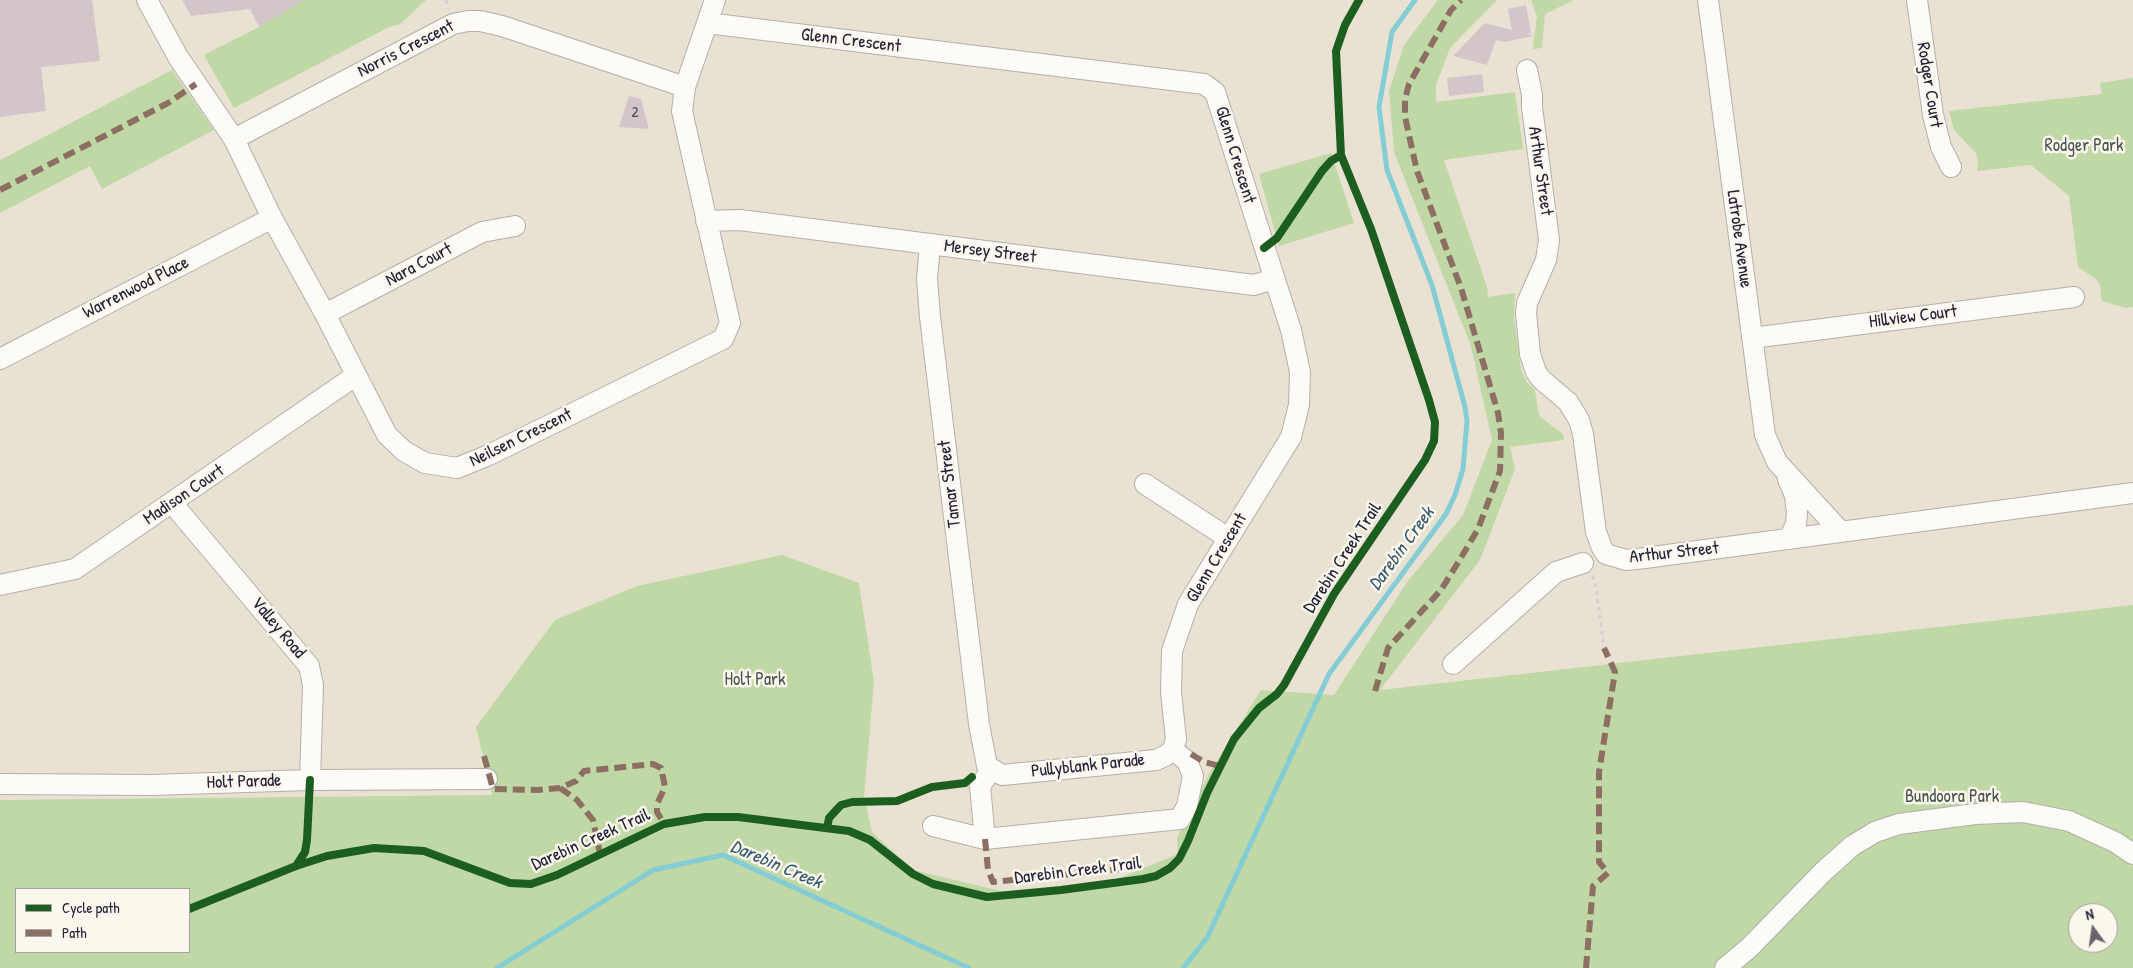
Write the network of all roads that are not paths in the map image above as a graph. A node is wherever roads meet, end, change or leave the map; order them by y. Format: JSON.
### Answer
{"nodes":[{"id":1,"x":147,"y":0,"type":"edge"},
{"id":2,"x":715,"y":0,"type":"edge"},
{"id":3,"x":1708,"y":0,"type":"edge"},
{"id":4,"x":1918,"y":0,"type":"edge"},
{"id":5,"x":707,"y":23,"type":"junction"},
{"id":6,"x":1527,"y":70,"type":"dead end"},
{"id":7,"x":685,"y":87,"type":"junction"},
{"id":8,"x":234,"y":139,"type":"junction"},
{"id":9,"x":1951,"y":167,"type":"dead end"},
{"id":10,"x":272,"y":218,"type":"junction"},
{"id":11,"x":706,"y":221,"type":"junction"},
{"id":12,"x":515,"y":226,"type":"dead end"},
{"id":13,"x":930,"y":245,"type":"junction"},
{"id":14,"x":1273,"y":279,"type":"junction"},
{"id":15,"x":2074,"y":297,"type":"dead end"},
{"id":16,"x":325,"y":314,"type":"junction"},
{"id":17,"x":1752,"y":338,"type":"junction"},
{"id":18,"x":0,"y":359,"type":"edge"},
{"id":19,"x":355,"y":376,"type":"junction"},
{"id":20,"x":1786,"y":472,"type":"junction"},
{"id":21,"x":1145,"y":484,"type":"dead end"},
{"id":22,"x":2133,"y":493,"type":"edge"},
{"id":23,"x":172,"y":503,"type":"junction"},
{"id":24,"x":1841,"y":532,"type":"junction"},
{"id":25,"x":1228,"y":538,"type":"junction"},
{"id":26,"x":1789,"y":539,"type":"junction"},
{"id":27,"x":1583,"y":562,"type":"road end"},
{"id":28,"x":0,"y":584,"type":"edge"},
{"id":29,"x":1453,"y":664,"type":"dead end"},
{"id":30,"x":1173,"y":750,"type":"junction"},
{"id":31,"x":990,"y":770,"type":"junction"},
{"id":32,"x":488,"y":779,"type":"dead end"},
{"id":33,"x":310,"y":780,"type":"junction"},
{"id":34,"x":0,"y":784,"type":"edge"},
{"id":35,"x":933,"y":826,"type":"dead end"},
{"id":36,"x":985,"y":840,"type":"junction"},
{"id":37,"x":2133,"y":854,"type":"edge"},
{"id":38,"x":1725,"y":968,"type":"edge"}],
"edges":[{"from":1,"to":8,"type":"street"},
{"from":2,"to":5,"type":"street"},
{"from":3,"to":17,"type":"street","name":"Latrobe Avenue"},
{"from":4,"to":9,"type":"street","name":"Rodger Court"},
{"from":5,"to":7,"type":"street"},
{"from":5,"to":14,"type":"street","name":"Glenn Crescent"},
{"from":6,"to":26,"type":"street","name":"Arthur Street"},
{"from":7,"to":8,"type":"street","name":"Norris Crescent"},
{"from":7,"to":11,"type":"street","name":"Neilsen Crescent"},
{"from":8,"to":10,"type":"street","name":"Neilsen Crescent"},
{"from":10,"to":16,"type":"street","name":"Neilsen Crescent"},
{"from":10,"to":18,"type":"street","name":"Warrenwood Place"},
{"from":11,"to":13,"type":"street","name":"Mersey Street"},
{"from":11,"to":19,"type":"street","name":"Neilsen Crescent"},
{"from":12,"to":16,"type":"street","name":"Nara Court"},
{"from":13,"to":14,"type":"street","name":"Mersey Street"},
{"from":13,"to":31,"type":"street","name":"Tamar Street"},
{"from":14,"to":25,"type":"street","name":"Glenn Crescent"},
{"from":15,"to":17,"type":"street","name":"Hillview Court"},
{"from":16,"to":19,"type":"street","name":"Neilsen Crescent"},
{"from":17,"to":20,"type":"street","name":"Latrobe Avenue"},
{"from":19,"to":23,"type":"street","name":"Madison Court"},
{"from":20,"to":24,"type":"street","name":"Latrobe Avenue"},
{"from":20,"to":26,"type":"street","name":"Latrobe Avenue"},
{"from":21,"to":25,"type":"street"},
{"from":22,"to":24,"type":"street","name":"Arthur Street"},
{"from":23,"to":28,"type":"street","name":"Madison Court"},
{"from":23,"to":33,"type":"street","name":"Valley Road"},
{"from":24,"to":26,"type":"street","name":"Arthur Street"},
{"from":25,"to":30,"type":"street","name":"Glenn Crescent"},
{"from":27,"to":29,"type":"street"},
{"from":30,"to":31,"type":"street","name":"Pullyblank Parade"},
{"from":30,"to":36,"type":"street"},
{"from":31,"to":36,"type":"street"},
{"from":32,"to":33,"type":"street","name":"Holt Parade"},
{"from":33,"to":34,"type":"street","name":"Holt Parade"},
{"from":35,"to":36,"type":"street"},
{"from":37,"to":38,"type":"street"}]}
